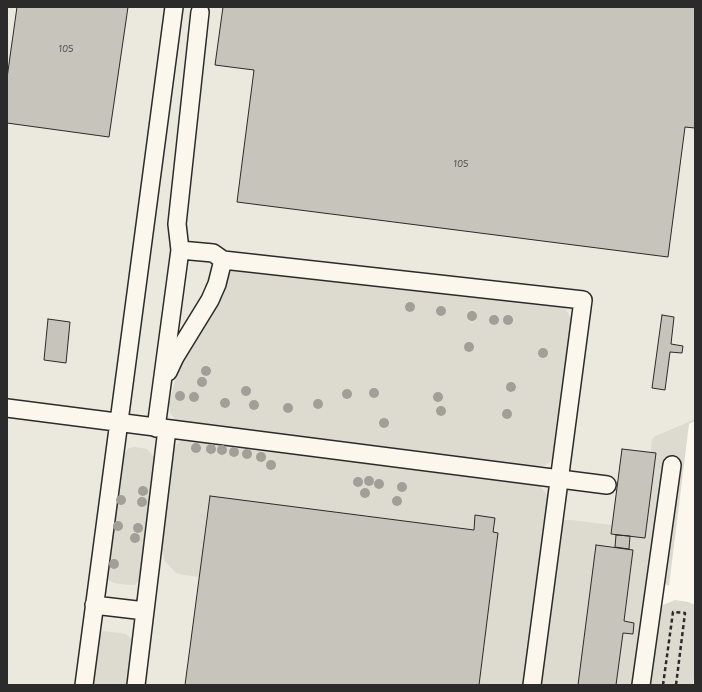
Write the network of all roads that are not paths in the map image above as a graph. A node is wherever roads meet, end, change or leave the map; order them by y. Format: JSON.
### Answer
{"nodes":[{"id":1,"x":174,"y":7,"type":"edge"},
{"id":2,"x":200,"y":12,"type":"dead end"},
{"id":3,"x":180,"y":250,"type":"junction"},
{"id":4,"x":223,"y":260,"type":"junction"},
{"id":5,"x":162,"y":385,"type":"junction"},
{"id":6,"x":7,"y":408,"type":"edge"},
{"id":7,"x":118,"y":423,"type":"junction"},
{"id":8,"x":162,"y":429,"type":"junction"},
{"id":9,"x":672,"y":465,"type":"dead end"},
{"id":10,"x":559,"y":479,"type":"junction"},
{"id":11,"x":607,"y":485,"type":"dead end"},
{"id":12,"x":94,"y":605,"type":"junction"},
{"id":13,"x":145,"y":611,"type":"junction"},
{"id":14,"x":84,"y":685,"type":"edge"},
{"id":15,"x":136,"y":685,"type":"edge"},
{"id":16,"x":532,"y":685,"type":"edge"},
{"id":17,"x":641,"y":685,"type":"edge"}],
"edges":[{"from":1,"to":7,"type":"lane"},
{"from":2,"to":3,"type":"lane"},
{"from":3,"to":4,"type":"lane"},
{"from":3,"to":5,"type":"lane"},
{"from":4,"to":5,"type":"lane"},
{"from":4,"to":10,"type":"lane"},
{"from":5,"to":8,"type":"lane"},
{"from":6,"to":7,"type":"lane"},
{"from":7,"to":8,"type":"lane"},
{"from":7,"to":12,"type":"lane"},
{"from":8,"to":10,"type":"lane"},
{"from":8,"to":13,"type":"lane"},
{"from":9,"to":17,"type":"lane"},
{"from":10,"to":11,"type":"lane"},
{"from":10,"to":16,"type":"lane"},
{"from":12,"to":13,"type":"lane"},
{"from":12,"to":14,"type":"lane"},
{"from":13,"to":15,"type":"lane"}]}
